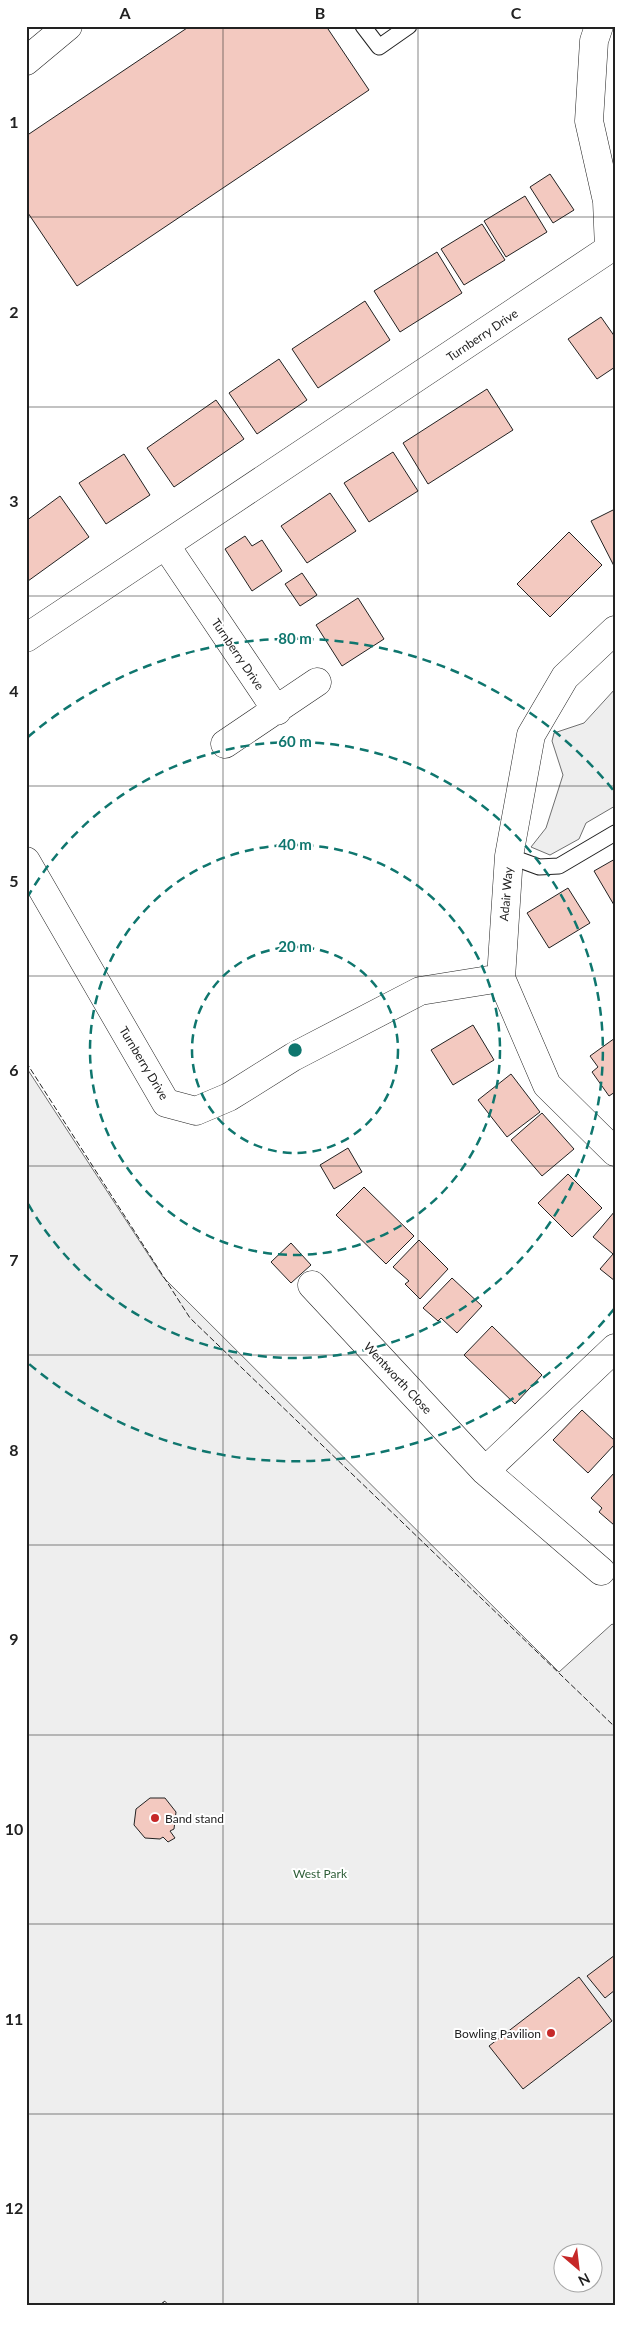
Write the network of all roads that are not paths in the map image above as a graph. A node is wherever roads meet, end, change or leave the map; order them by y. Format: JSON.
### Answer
{"nodes":[{"id":1,"x":68,"y":26,"type":"edge"},
{"id":2,"x":363,"y":26,"type":"edge"},
{"id":3,"x":409,"y":26,"type":"edge"},
{"id":4,"x":599,"y":26,"type":"edge"},
{"id":5,"x":26,"y":61,"type":"edge"},
{"id":6,"x":607,"y":164,"type":"edge"},
{"id":7,"x":612,"y":250,"type":"edge"},
{"id":8,"x":166,"y":546,"type":"junction"},
{"id":9,"x":615,"y":630,"type":"edge"},
{"id":10,"x":26,"y":638,"type":"edge"},
{"id":11,"x":317,"y":682,"type":"dead end"},
{"id":12,"x":277,"y":711,"type":"junction"},
{"id":13,"x":225,"y":744,"type":"dead end"},
{"id":14,"x":615,"y":833,"type":"edge"},
{"id":15,"x":509,"y":856,"type":"junction"},
{"id":16,"x":26,"y":861,"type":"edge"},
{"id":17,"x":501,"y":978,"type":"junction"},
{"id":18,"x":615,"y":1152,"type":"edge"},
{"id":19,"x":312,"y":1285,"type":"dead end"},
{"id":20,"x":615,"y":1348,"type":"edge"},
{"id":21,"x":485,"y":1471,"type":"junction"},
{"id":22,"x":601,"y":1571,"type":"dead end"}],
"edges":[{"from":1,"to":5,"type":"street"},
{"from":2,"to":3,"type":"lane"},
{"from":4,"to":6,"type":"street","name":"Turnberry Drive"},
{"from":6,"to":7,"type":"street","name":"Turnberry Drive"},
{"from":7,"to":8,"type":"street","name":"Turnberry Drive"},
{"from":8,"to":10,"type":"street","name":"Turnberry Drive"},
{"from":8,"to":12,"type":"street","name":"Turnberry Drive"},
{"from":9,"to":15,"type":"street","name":"Adair Way"},
{"from":11,"to":12,"type":"street"},
{"from":12,"to":13,"type":"street"},
{"from":14,"to":15,"type":"lane"},
{"from":15,"to":17,"type":"street","name":"Adair Way"},
{"from":16,"to":17,"type":"street","name":"Turnberry Drive"},
{"from":17,"to":18,"type":"street","name":"Adair Way"},
{"from":19,"to":21,"type":"street","name":"Wentworth Close"},
{"from":20,"to":21,"type":"street"},
{"from":21,"to":22,"type":"street","name":"Wentworth Close"}]}
